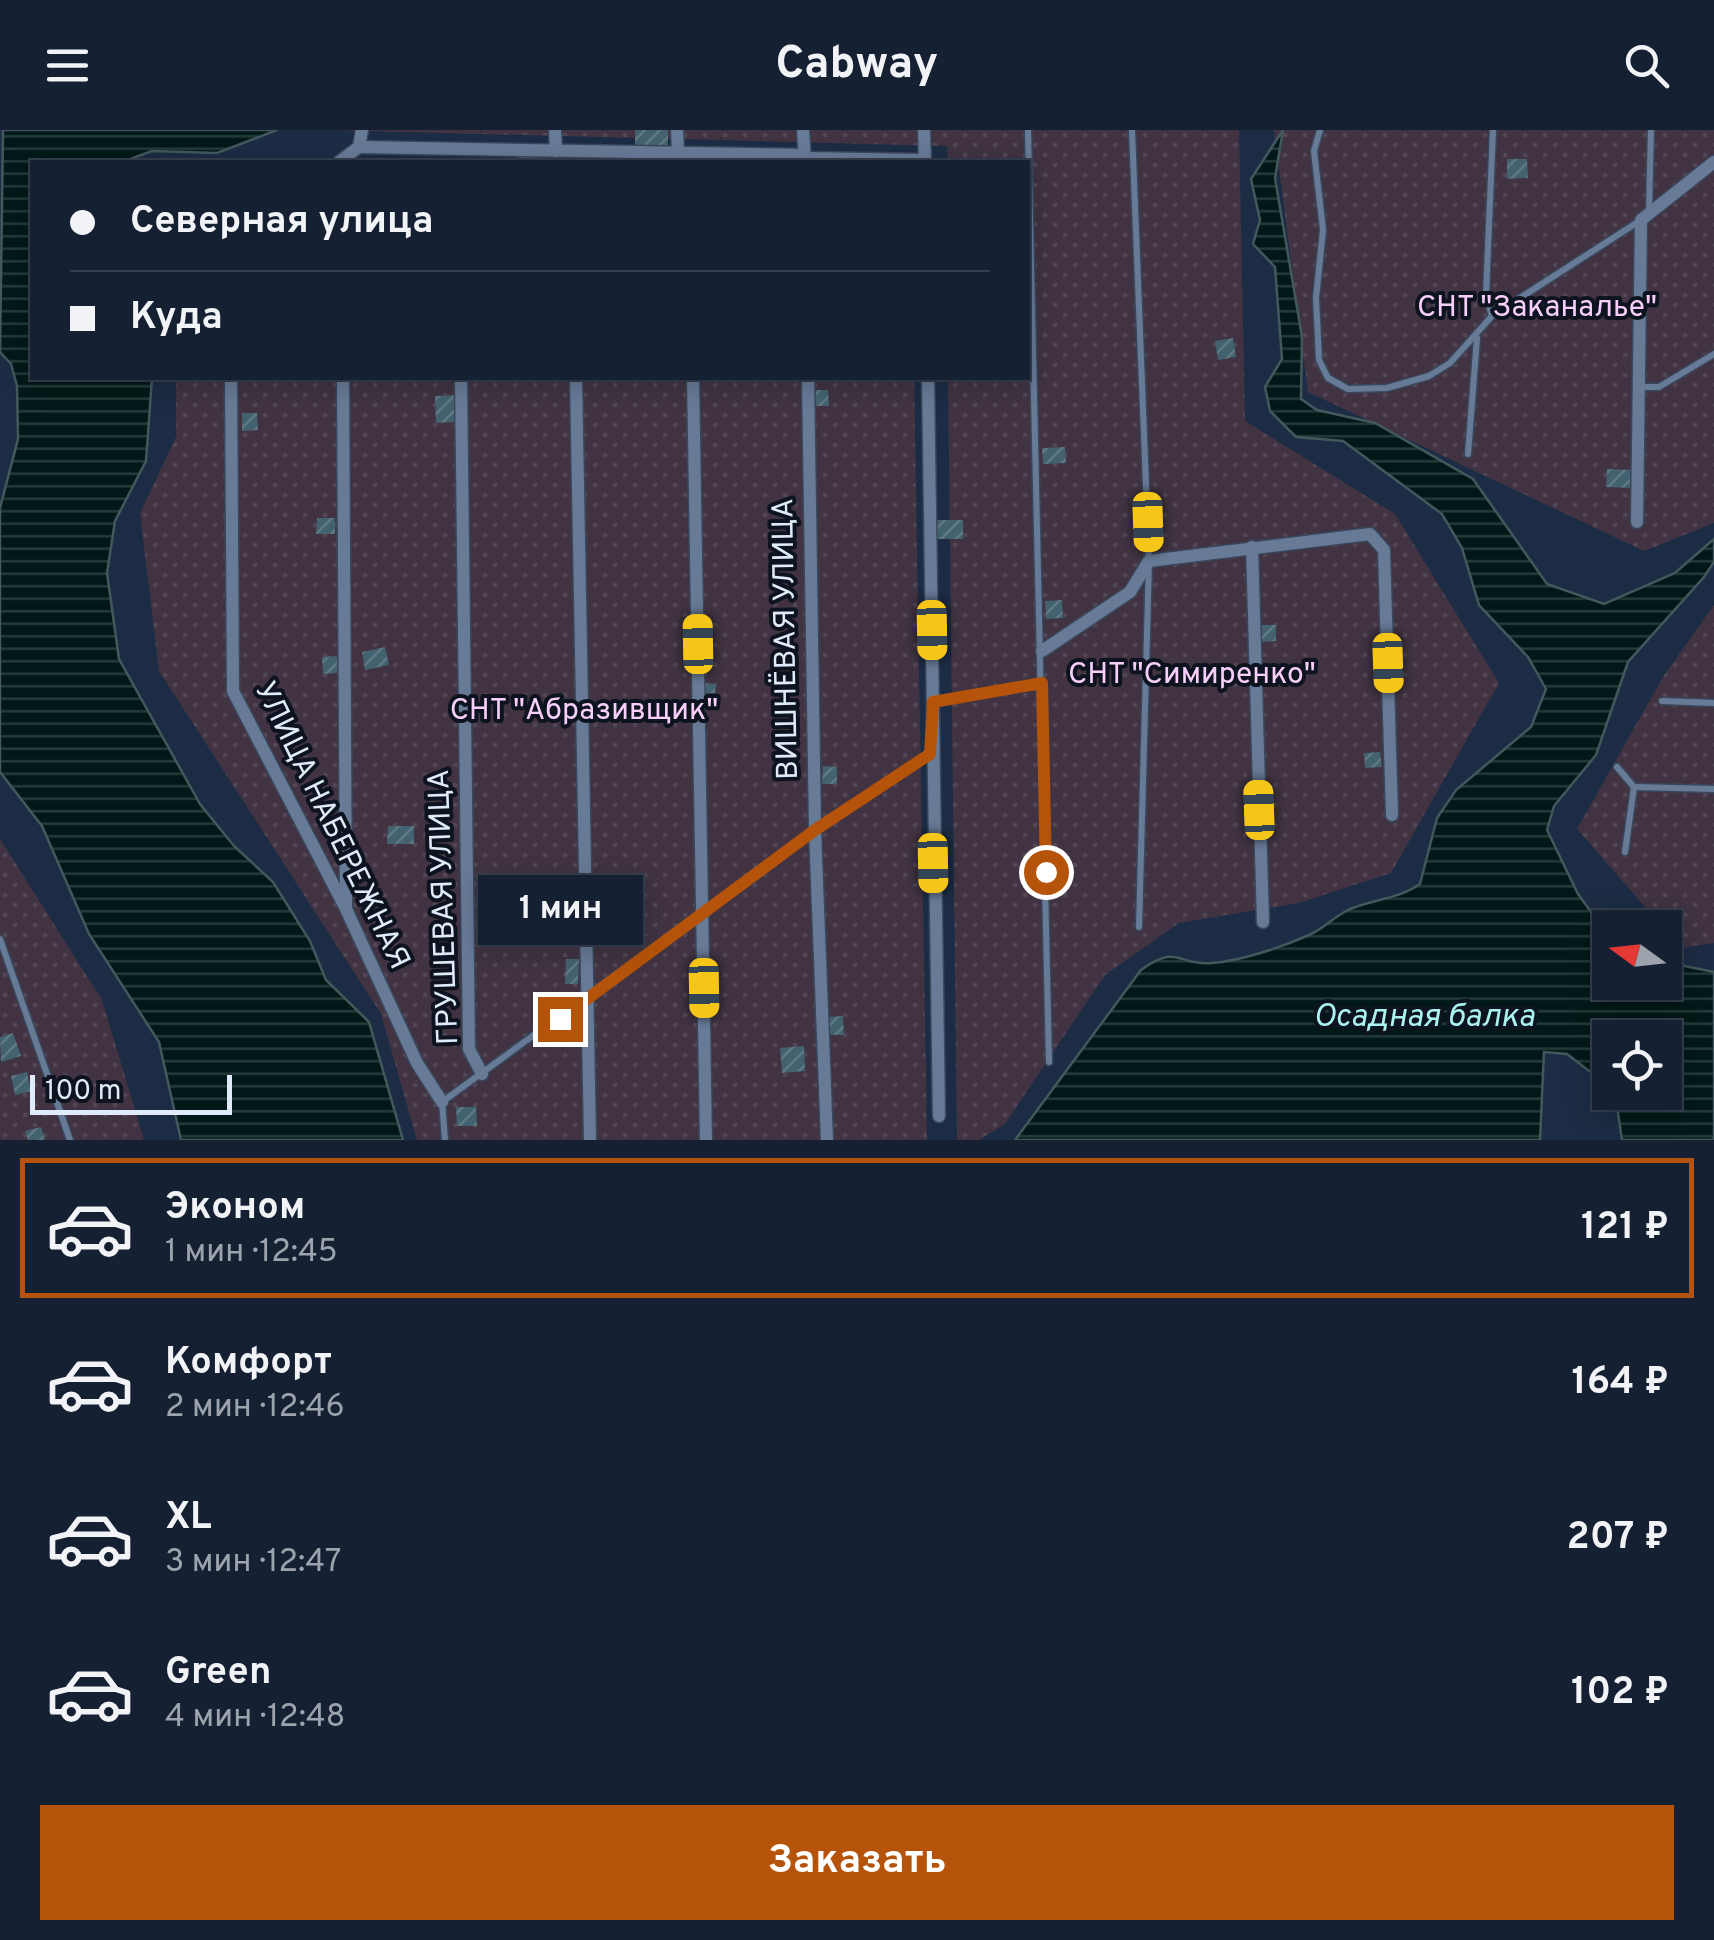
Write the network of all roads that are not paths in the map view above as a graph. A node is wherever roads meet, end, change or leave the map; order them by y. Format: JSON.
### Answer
{"nodes":[{"id":1,"x":362,"y":130,"type":"edge"},
{"id":2,"x":554,"y":130,"type":"edge"},
{"id":3,"x":677,"y":130,"type":"edge"},
{"id":4,"x":803,"y":130,"type":"edge"},
{"id":5,"x":924,"y":130,"type":"edge"},
{"id":6,"x":1028,"y":130,"type":"edge"},
{"id":7,"x":1132,"y":130,"type":"edge"},
{"id":8,"x":1320,"y":130,"type":"edge"},
{"id":9,"x":1493,"y":130,"type":"edge"},
{"id":10,"x":1651,"y":130,"type":"edge"},
{"id":11,"x":358,"y":147,"type":"junction"},
{"id":12,"x":556,"y":151,"type":"junction"},
{"id":13,"x":458,"y":156,"type":"edge"},
{"id":14,"x":686,"y":156,"type":"edge"},
{"id":15,"x":573,"y":157,"type":"edge"},
{"id":16,"x":805,"y":159,"type":"edge"},
{"id":17,"x":344,"y":160,"type":"edge"},
{"id":18,"x":925,"y":160,"type":"edge"},
{"id":19,"x":1029,"y":160,"type":"edge"},
{"id":20,"x":1714,"y":162,"type":"edge"},
{"id":21,"x":1030,"y":204,"type":"edge"},
{"id":22,"x":1645,"y":215,"type":"junction"},
{"id":23,"x":1492,"y":316,"type":"junction"},
{"id":24,"x":1477,"y":338,"type":"junction"},
{"id":25,"x":1714,"y":354,"type":"edge"},
{"id":26,"x":231,"y":380,"type":"edge"},
{"id":27,"x":344,"y":380,"type":"edge"},
{"id":28,"x":461,"y":380,"type":"edge"},
{"id":29,"x":576,"y":380,"type":"edge"},
{"id":30,"x":694,"y":380,"type":"edge"},
{"id":31,"x":808,"y":380,"type":"edge"},
{"id":32,"x":928,"y":380,"type":"edge"},
{"id":33,"x":1638,"y":387,"type":"junction"},
{"id":34,"x":1468,"y":454,"type":"dead end"},
{"id":35,"x":1637,"y":522,"type":"dead end"},
{"id":36,"x":1252,"y":547,"type":"junction"},
{"id":37,"x":1149,"y":561,"type":"junction"},
{"id":38,"x":1042,"y":651,"type":"junction"},
{"id":39,"x":1042,"y":683,"type":"junction"},
{"id":40,"x":1662,"y":701,"type":"dead end"},
{"id":41,"x":933,"y":702,"type":"junction"},
{"id":42,"x":1714,"y":702,"type":"edge"},
{"id":43,"x":930,"y":754,"type":"junction"},
{"id":44,"x":1618,"y":767,"type":"dead end"},
{"id":45,"x":1634,"y":787,"type":"junction"},
{"id":46,"x":1714,"y":789,"type":"edge"},
{"id":47,"x":1392,"y":814,"type":"dead end"},
{"id":48,"x":815,"y":830,"type":"junction"},
{"id":49,"x":1625,"y":852,"type":"dead end"},
{"id":50,"x":346,"y":909,"type":"junction"},
{"id":51,"x":703,"y":911,"type":"junction"},
{"id":52,"x":1262,"y":922,"type":"dead end"},
{"id":53,"x":1139,"y":927,"type":"dead end"},
{"id":54,"x":0,"y":938,"type":"edge"},
{"id":55,"x":586,"y":1001,"type":"junction"},
{"id":56,"x":1049,"y":1062,"type":"dead end"},
{"id":57,"x":482,"y":1074,"type":"junction"},
{"id":58,"x":442,"y":1102,"type":"junction"},
{"id":59,"x":938,"y":1116,"type":"dead end"},
{"id":60,"x":70,"y":1140,"type":"edge"},
{"id":61,"x":445,"y":1140,"type":"edge"},
{"id":62,"x":590,"y":1140,"type":"edge"},
{"id":63,"x":706,"y":1140,"type":"edge"},
{"id":64,"x":827,"y":1140,"type":"edge"}],
"edges":[{"from":1,"to":11,"type":"street"},
{"from":2,"to":12,"type":"street"},
{"from":3,"to":14,"type":"street"},
{"from":4,"to":16,"type":"street"},
{"from":5,"to":18,"type":"street"},
{"from":6,"to":19,"type":"lane"},
{"from":7,"to":37,"type":"lane"},
{"from":8,"to":24,"type":"lane"},
{"from":9,"to":23,"type":"lane"},
{"from":10,"to":22,"type":"lane"},
{"from":11,"to":13,"type":"street"},
{"from":11,"to":17,"type":"street"},
{"from":12,"to":13,"type":"street"},
{"from":12,"to":15,"type":"street"},
{"from":14,"to":15,"type":"street"},
{"from":14,"to":16,"type":"street"},
{"from":16,"to":18,"type":"lane"},
{"from":20,"to":22,"type":"street"},
{"from":21,"to":38,"type":"lane"},
{"from":22,"to":23,"type":"lane"},
{"from":22,"to":33,"type":"street"},
{"from":23,"to":24,"type":"lane"},
{"from":24,"to":34,"type":"lane"},
{"from":25,"to":33,"type":"lane"},
{"from":26,"to":50,"type":"street","name":"УЛИЦА НАБЕРЕЖНАЯ"},
{"from":27,"to":50,"type":"street"},
{"from":28,"to":57,"type":"street","name":"ГРУШЕВАЯ УЛИЦА"},
{"from":29,"to":55,"type":"street"},
{"from":30,"to":51,"type":"street"},
{"from":31,"to":48,"type":"street","name":"ВИШНЁВАЯ УЛИЦА"},
{"from":32,"to":41,"type":"street"},
{"from":33,"to":35,"type":"street"},
{"from":36,"to":37,"type":"street"},
{"from":36,"to":47,"type":"street"},
{"from":36,"to":52,"type":"street"},
{"from":37,"to":38,"type":"street"},
{"from":37,"to":53,"type":"lane"},
{"from":38,"to":39,"type":"lane"},
{"from":39,"to":41,"type":"lane"},
{"from":39,"to":56,"type":"lane"},
{"from":40,"to":42,"type":"lane"},
{"from":41,"to":43,"type":"street"},
{"from":43,"to":48,"type":"lane"},
{"from":43,"to":59,"type":"street"},
{"from":44,"to":45,"type":"lane"},
{"from":45,"to":46,"type":"lane"},
{"from":45,"to":49,"type":"lane"},
{"from":48,"to":51,"type":"lane"},
{"from":48,"to":64,"type":"street","name":"ВИШНЁВАЯ УЛИЦА"},
{"from":50,"to":58,"type":"street","name":"УЛИЦА НАБЕРЕЖНАЯ"},
{"from":51,"to":55,"type":"lane"},
{"from":51,"to":63,"type":"street"},
{"from":54,"to":60,"type":"lane"},
{"from":55,"to":57,"type":"lane"},
{"from":55,"to":62,"type":"street"},
{"from":57,"to":58,"type":"lane"},
{"from":58,"to":61,"type":"lane"}]}
